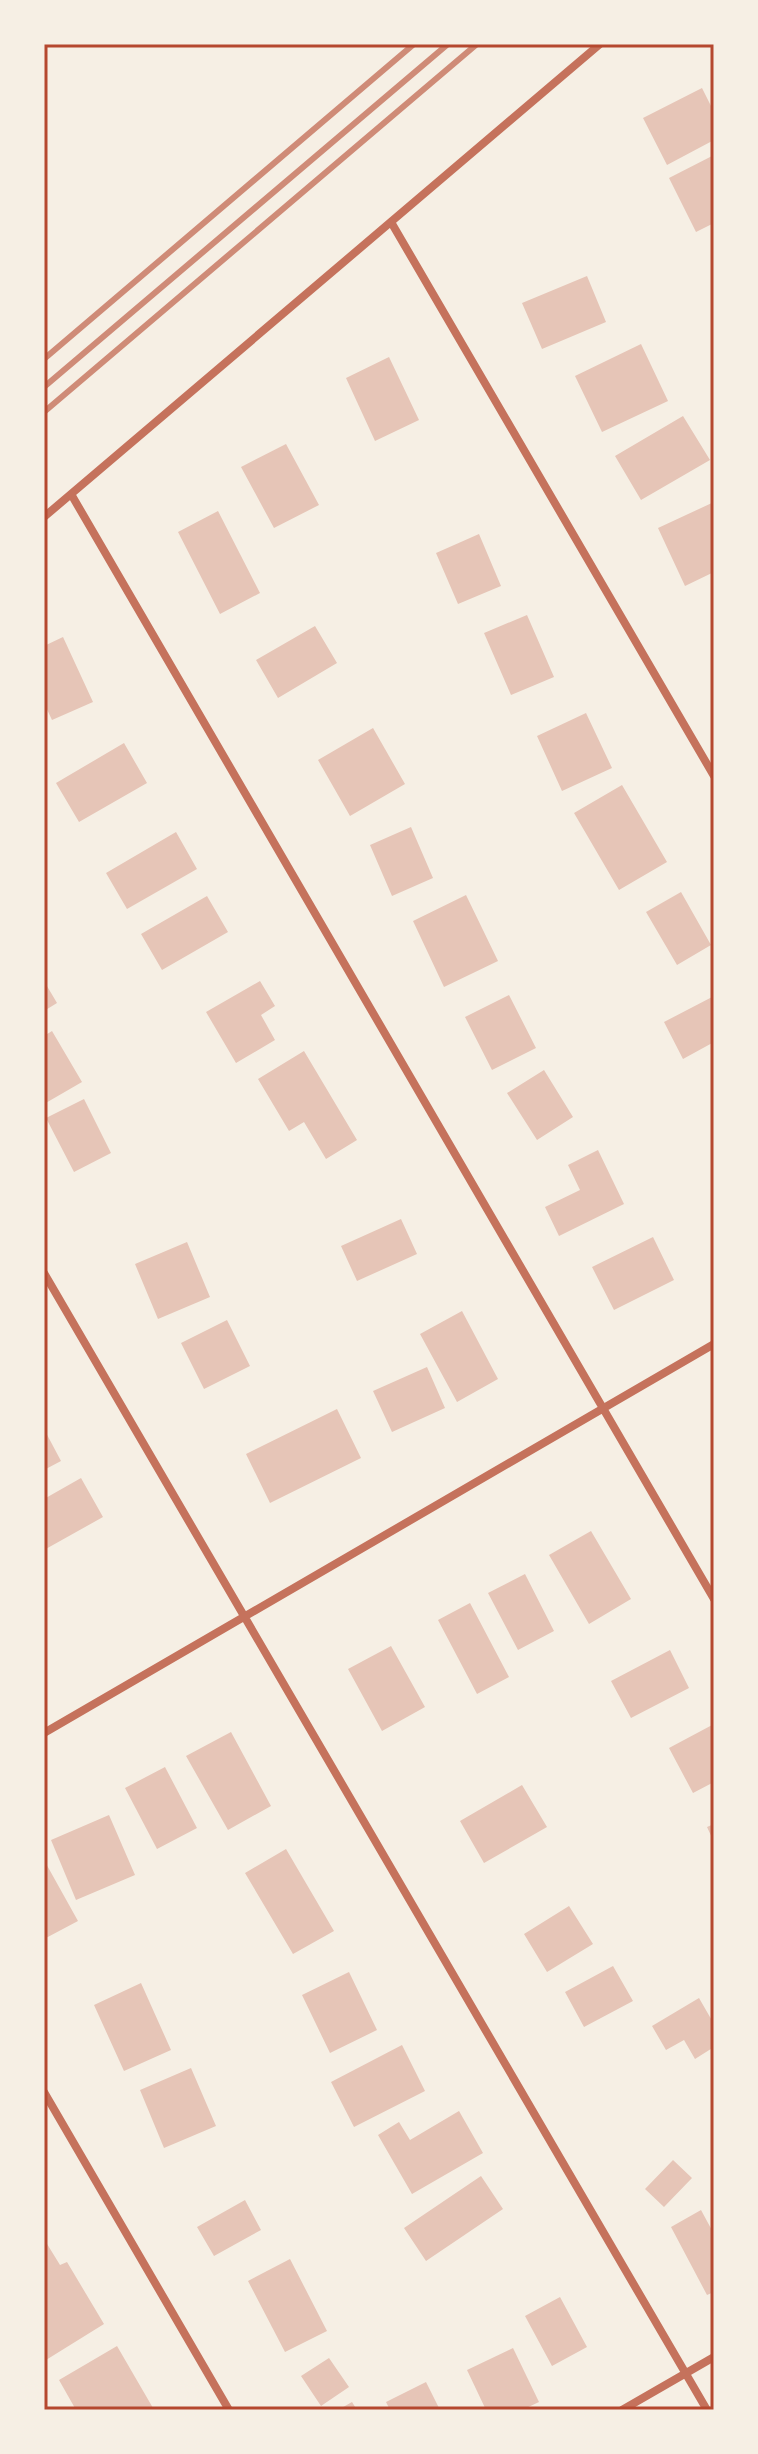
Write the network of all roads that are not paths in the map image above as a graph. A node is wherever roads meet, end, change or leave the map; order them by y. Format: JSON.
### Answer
{"nodes":[{"id":1,"x":600,"y":44,"type":"edge"},
{"id":2,"x":391,"y":222,"type":"junction"},
{"id":3,"x":71,"y":494,"type":"junction"},
{"id":4,"x":44,"y":517,"type":"edge"},
{"id":5,"x":714,"y":776,"type":"edge"},
{"id":6,"x":44,"y":1273,"type":"edge"},
{"id":7,"x":714,"y":1344,"type":"edge"},
{"id":8,"x":603,"y":1408,"type":"junction"},
{"id":9,"x":714,"y":1599,"type":"edge"},
{"id":10,"x":246,"y":1616,"type":"junction"},
{"id":11,"x":44,"y":1733,"type":"edge"},
{"id":12,"x":44,"y":2092,"type":"edge"},
{"id":13,"x":714,"y":2357,"type":"edge"},
{"id":14,"x":686,"y":2373,"type":"junction"},
{"id":15,"x":229,"y":2410,"type":"edge"},
{"id":16,"x":622,"y":2410,"type":"edge"},
{"id":17,"x":707,"y":2410,"type":"edge"}],
"edges":[{"from":1,"to":2,"type":"street"},
{"from":2,"to":3,"type":"street"},
{"from":2,"to":5,"type":"street"},
{"from":3,"to":4,"type":"street"},
{"from":3,"to":8,"type":"street"},
{"from":6,"to":10,"type":"street"},
{"from":7,"to":8,"type":"street"},
{"from":8,"to":9,"type":"street"},
{"from":8,"to":10,"type":"street"},
{"from":10,"to":11,"type":"street"},
{"from":10,"to":14,"type":"street"},
{"from":12,"to":15,"type":"street"},
{"from":13,"to":14,"type":"street"},
{"from":14,"to":16,"type":"street"},
{"from":14,"to":17,"type":"street"}]}
